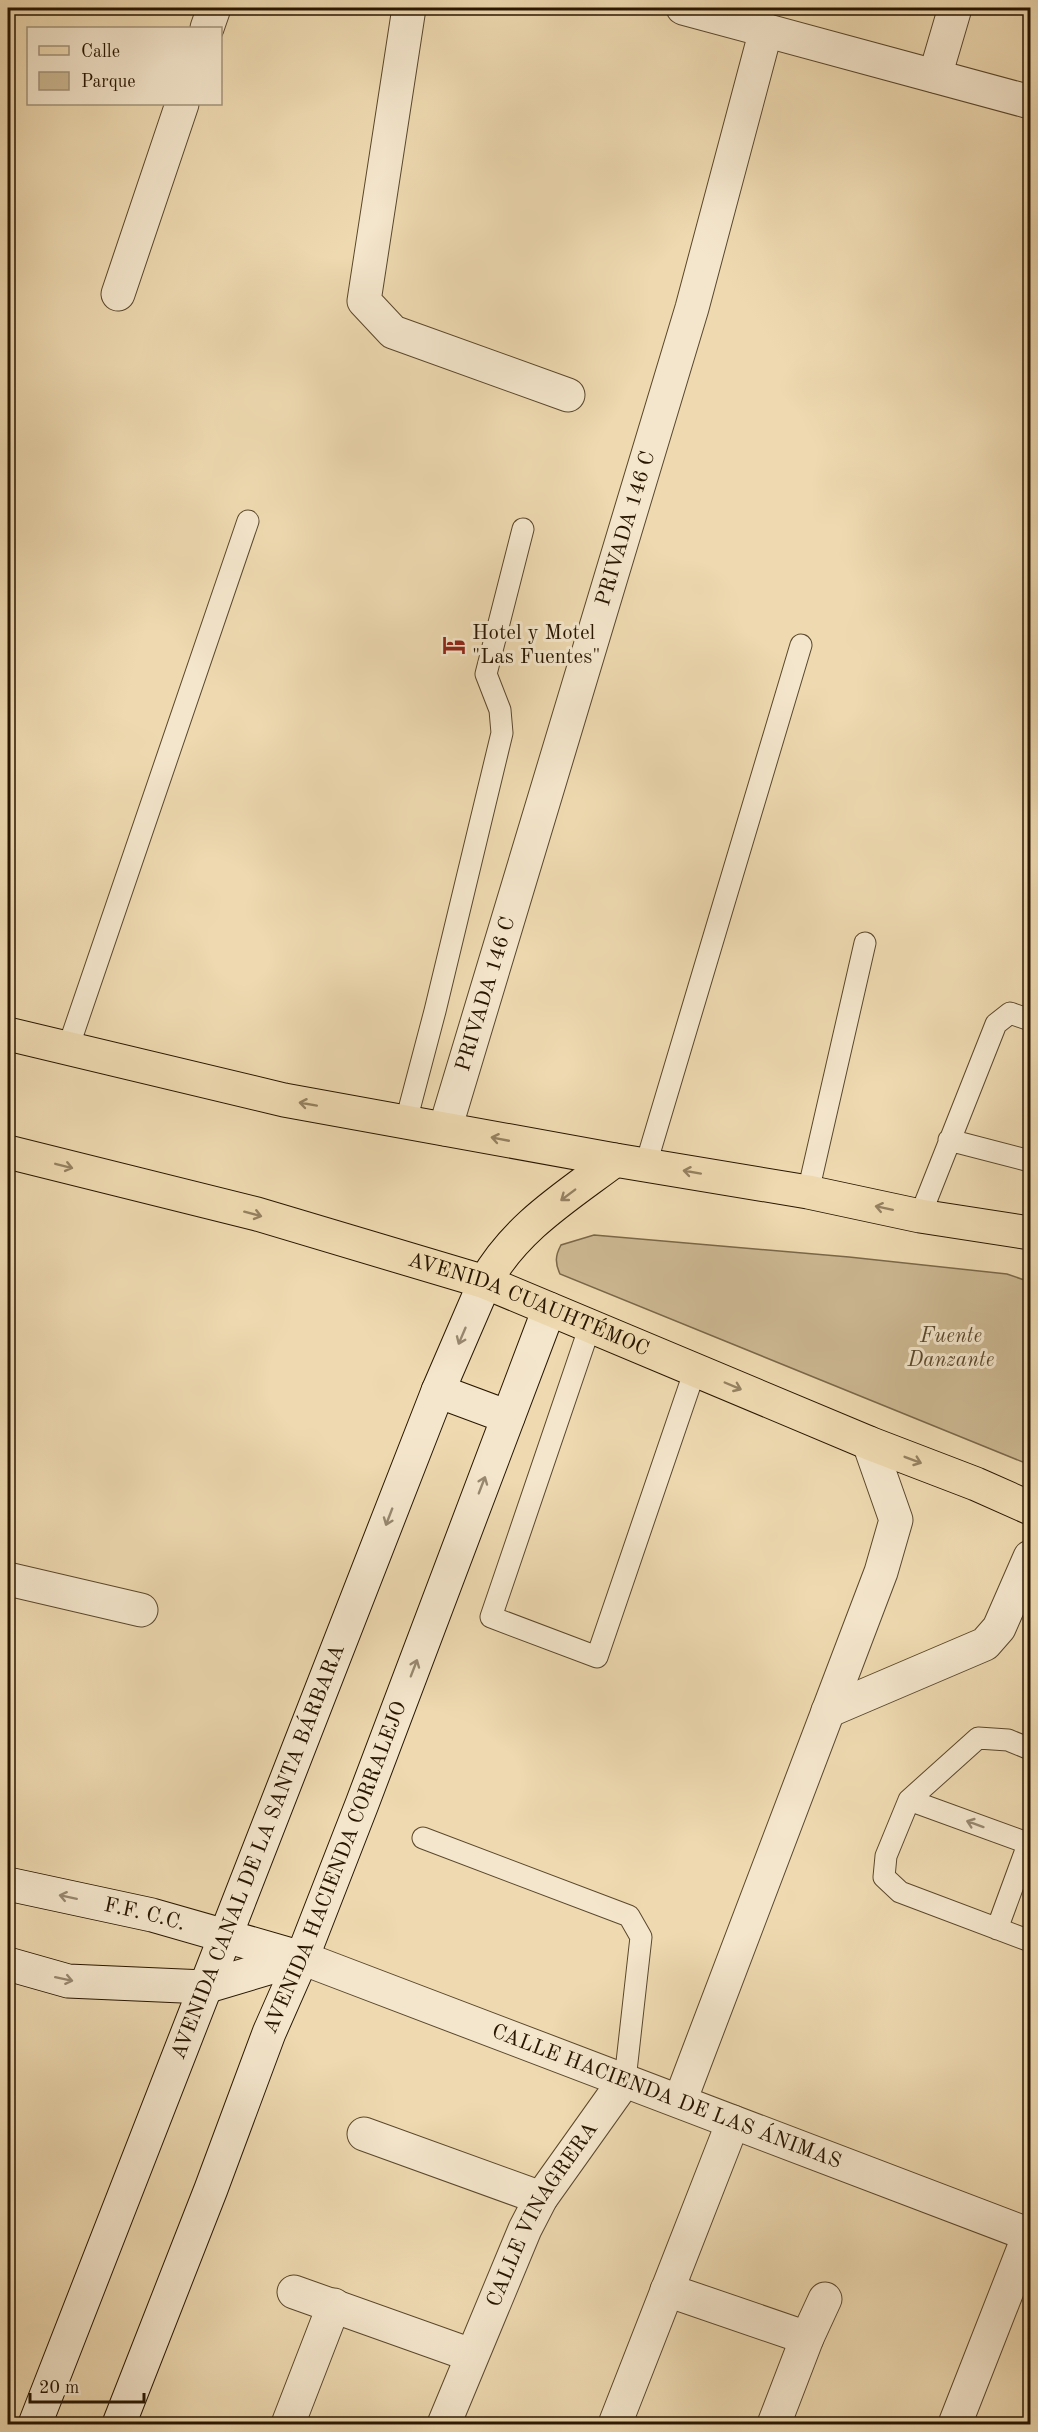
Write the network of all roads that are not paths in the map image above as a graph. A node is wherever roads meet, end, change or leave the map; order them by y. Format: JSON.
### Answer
{"nodes":[{"id":1,"x":214,"y":8,"type":"edge"},
{"id":2,"x":409,"y":8,"type":"edge"},
{"id":3,"x":683,"y":8,"type":"edge"},
{"id":4,"x":956,"y":8,"type":"edge"},
{"id":5,"x":207,"y":27,"type":"edge"},
{"id":6,"x":766,"y":30,"type":"junction"},
{"id":7,"x":934,"y":76,"type":"junction"},
{"id":8,"x":1030,"y":102,"type":"edge"},
{"id":9,"x":182,"y":105,"type":"edge"},
{"id":10,"x":118,"y":294,"type":"dead end"},
{"id":11,"x":568,"y":395,"type":"dead end"},
{"id":12,"x":248,"y":521,"type":"dead end"},
{"id":13,"x":523,"y":529,"type":"dead end"},
{"id":14,"x":801,"y":645,"type":"dead end"},
{"id":15,"x":866,"y":943,"type":"dead end"},
{"id":16,"x":1030,"y":1020,"type":"edge"},
{"id":17,"x":8,"y":1034,"type":"edge"},
{"id":18,"x":68,"y":1048,"type":"junction"},
{"id":19,"x":406,"y":1121,"type":"junction"},
{"id":20,"x":445,"y":1129,"type":"junction"},
{"id":21,"x":950,"y":1140,"type":"junction"},
{"id":22,"x":8,"y":1152,"type":"edge"},
{"id":23,"x":1030,"y":1161,"type":"edge"},
{"id":24,"x":630,"y":1162,"type":"junction"},
{"id":25,"x":808,"y":1192,"type":"junction"},
{"id":26,"x":920,"y":1216,"type":"junction"},
{"id":27,"x":962,"y":1223,"type":"junction"},
{"id":28,"x":1030,"y":1233,"type":"edge"},
{"id":29,"x":1030,"y":1254,"type":"edge"},
{"id":30,"x":485,"y":1282,"type":"junction"},
{"id":31,"x":549,"y":1309,"type":"junction"},
{"id":32,"x":590,"y":1326,"type":"junction"},
{"id":33,"x":695,"y":1370,"type":"junction"},
{"id":34,"x":438,"y":1391,"type":"junction"},
{"id":35,"x":508,"y":1417,"type":"junction"},
{"id":36,"x":869,"y":1443,"type":"junction"},
{"id":37,"x":1030,"y":1508,"type":"edge"},
{"id":38,"x":1030,"y":1557,"type":"edge"},
{"id":39,"x":8,"y":1579,"type":"edge"},
{"id":40,"x":141,"y":1610,"type":"dead end"},
{"id":41,"x":828,"y":1711,"type":"junction"},
{"id":42,"x":1030,"y":1749,"type":"edge"},
{"id":43,"x":909,"y":1800,"type":"junction"},
{"id":44,"x":423,"y":1838,"type":"dead end"},
{"id":45,"x":1030,"y":1842,"type":"edge"},
{"id":46,"x":8,"y":1884,"type":"edge"},
{"id":47,"x":997,"y":1929,"type":"junction"},
{"id":48,"x":227,"y":1935,"type":"junction"},
{"id":49,"x":1030,"y":1941,"type":"edge"},
{"id":50,"x":302,"y":1958,"type":"junction"},
{"id":51,"x":8,"y":1964,"type":"edge"},
{"id":52,"x":205,"y":1987,"type":"junction"},
{"id":53,"x":625,"y":2080,"type":"junction"},
{"id":54,"x":680,"y":2101,"type":"junction"},
{"id":55,"x":733,"y":2122,"type":"junction"},
{"id":56,"x":364,"y":2134,"type":"dead end"},
{"id":57,"x":541,"y":2198,"type":"junction"},
{"id":58,"x":1030,"y":2235,"type":"edge"},
{"id":59,"x":667,"y":2290,"type":"junction"},
{"id":60,"x":294,"y":2292,"type":"dead end"},
{"id":61,"x":825,"y":2300,"type":"dead end"},
{"id":62,"x":334,"y":2305,"type":"junction"},
{"id":63,"x":807,"y":2338,"type":"junction"},
{"id":64,"x":471,"y":2355,"type":"junction"},
{"id":65,"x":35,"y":2424,"type":"edge"},
{"id":66,"x":119,"y":2424,"type":"edge"},
{"id":67,"x":288,"y":2424,"type":"edge"},
{"id":68,"x":444,"y":2424,"type":"edge"},
{"id":69,"x":615,"y":2424,"type":"edge"},
{"id":70,"x":774,"y":2424,"type":"edge"},
{"id":71,"x":955,"y":2424,"type":"edge"}],
"edges":[{"from":1,"to":5,"type":"street"},
{"from":2,"to":11,"type":"street"},
{"from":3,"to":6,"type":"street"},
{"from":4,"to":7,"type":"street"},
{"from":6,"to":7,"type":"street"},
{"from":6,"to":20,"type":"street","name":"PRIVADA 146 C"},
{"from":7,"to":8,"type":"street"},
{"from":9,"to":10,"type":"street"},
{"from":12,"to":18,"type":"lane"},
{"from":13,"to":19,"type":"lane"},
{"from":14,"to":24,"type":"lane"},
{"from":15,"to":25,"type":"lane"},
{"from":16,"to":21,"type":"lane"},
{"from":17,"to":18,"type":"main road"},
{"from":19,"to":18,"type":"main road","one_way":true},
{"from":19,"to":20,"type":"main road"},
{"from":24,"to":20,"type":"main road","one_way":true},
{"from":21,"to":23,"type":"lane"},
{"from":21,"to":26,"type":"lane"},
{"from":22,"to":30,"type":"main road","name":"AVENIDA CUAUHTÉMOC","one_way":true},
{"from":25,"to":24,"type":"main road","one_way":true},
{"from":24,"to":30,"type":"main road","one_way":true},
{"from":26,"to":25,"type":"main road","one_way":true},
{"from":26,"to":27,"type":"main road"},
{"from":27,"to":28,"type":"main road"},
{"from":27,"to":29,"type":"main road"},
{"from":30,"to":31,"type":"main road","name":"AVENIDA CUAUHTÉMOC"},
{"from":30,"to":34,"type":"street","name":"AVENIDA CANAL DE LA SANTA BÁRBARA","one_way":true},
{"from":31,"to":32,"type":"main road","name":"AVENIDA CUAUHTÉMOC"},
{"from":31,"to":35,"type":"street","name":"AVENIDA HACIENDA CORRALEJO"},
{"from":32,"to":33,"type":"main road","name":"AVENIDA CUAUHTÉMOC"},
{"from":32,"to":33,"type":"lane"},
{"from":33,"to":36,"type":"main road","name":"AVENIDA CUAUHTÉMOC","one_way":true},
{"from":34,"to":35,"type":"street"},
{"from":34,"to":48,"type":"street","name":"AVENIDA CANAL DE LA SANTA BÁRBARA","one_way":true},
{"from":50,"to":35,"type":"street","name":"AVENIDA HACIENDA CORRALEJO","one_way":true},
{"from":36,"to":37,"type":"main road","name":"AVENIDA CUAUHTÉMOC","one_way":true},
{"from":36,"to":41,"type":"street"},
{"from":38,"to":41,"type":"street"},
{"from":39,"to":40,"type":"street"},
{"from":41,"to":54,"type":"street"},
{"from":42,"to":43,"type":"lane"},
{"from":45,"to":43,"type":"lane","one_way":true},
{"from":43,"to":47,"type":"lane"},
{"from":44,"to":53,"type":"lane"},
{"from":45,"to":47,"type":"lane"},
{"from":48,"to":46,"type":"street","name":"F.F. C.C.","one_way":true},
{"from":47,"to":49,"type":"lane"},
{"from":48,"to":50,"type":"street","name":"F.F. C.C."},
{"from":48,"to":52,"type":"street","name":"AVENIDA CANAL DE LA SANTA BÁRBARA"},
{"from":50,"to":52,"type":"street"},
{"from":50,"to":53,"type":"street","name":"CALLE HACIENDA DE LAS ÁNIMAS"},
{"from":50,"to":66,"type":"street","name":"AVENIDA HACIENDA CORRALEJO"},
{"from":51,"to":52,"type":"street","one_way":true},
{"from":52,"to":65,"type":"street","name":"AVENIDA CANAL DE LA SANTA BÁRBARA"},
{"from":53,"to":54,"type":"street","name":"CALLE HACIENDA DE LAS ÁNIMAS"},
{"from":53,"to":57,"type":"street","name":"CALLE VINAGRERA"},
{"from":54,"to":55,"type":"street","name":"CALLE HACIENDA DE LAS ÁNIMAS"},
{"from":55,"to":58,"type":"street","name":"CALLE HACIENDA DE LAS ÁNIMAS"},
{"from":55,"to":59,"type":"street"},
{"from":56,"to":57,"type":"street"},
{"from":57,"to":64,"type":"street","name":"CALLE VINAGRERA"},
{"from":58,"to":71,"type":"street"},
{"from":59,"to":63,"type":"street"},
{"from":59,"to":69,"type":"street"},
{"from":60,"to":62,"type":"street"},
{"from":61,"to":63,"type":"street"},
{"from":62,"to":64,"type":"street"},
{"from":62,"to":67,"type":"street"},
{"from":63,"to":70,"type":"street"},
{"from":64,"to":68,"type":"street","name":"CALLE VINAGRERA"}]}
